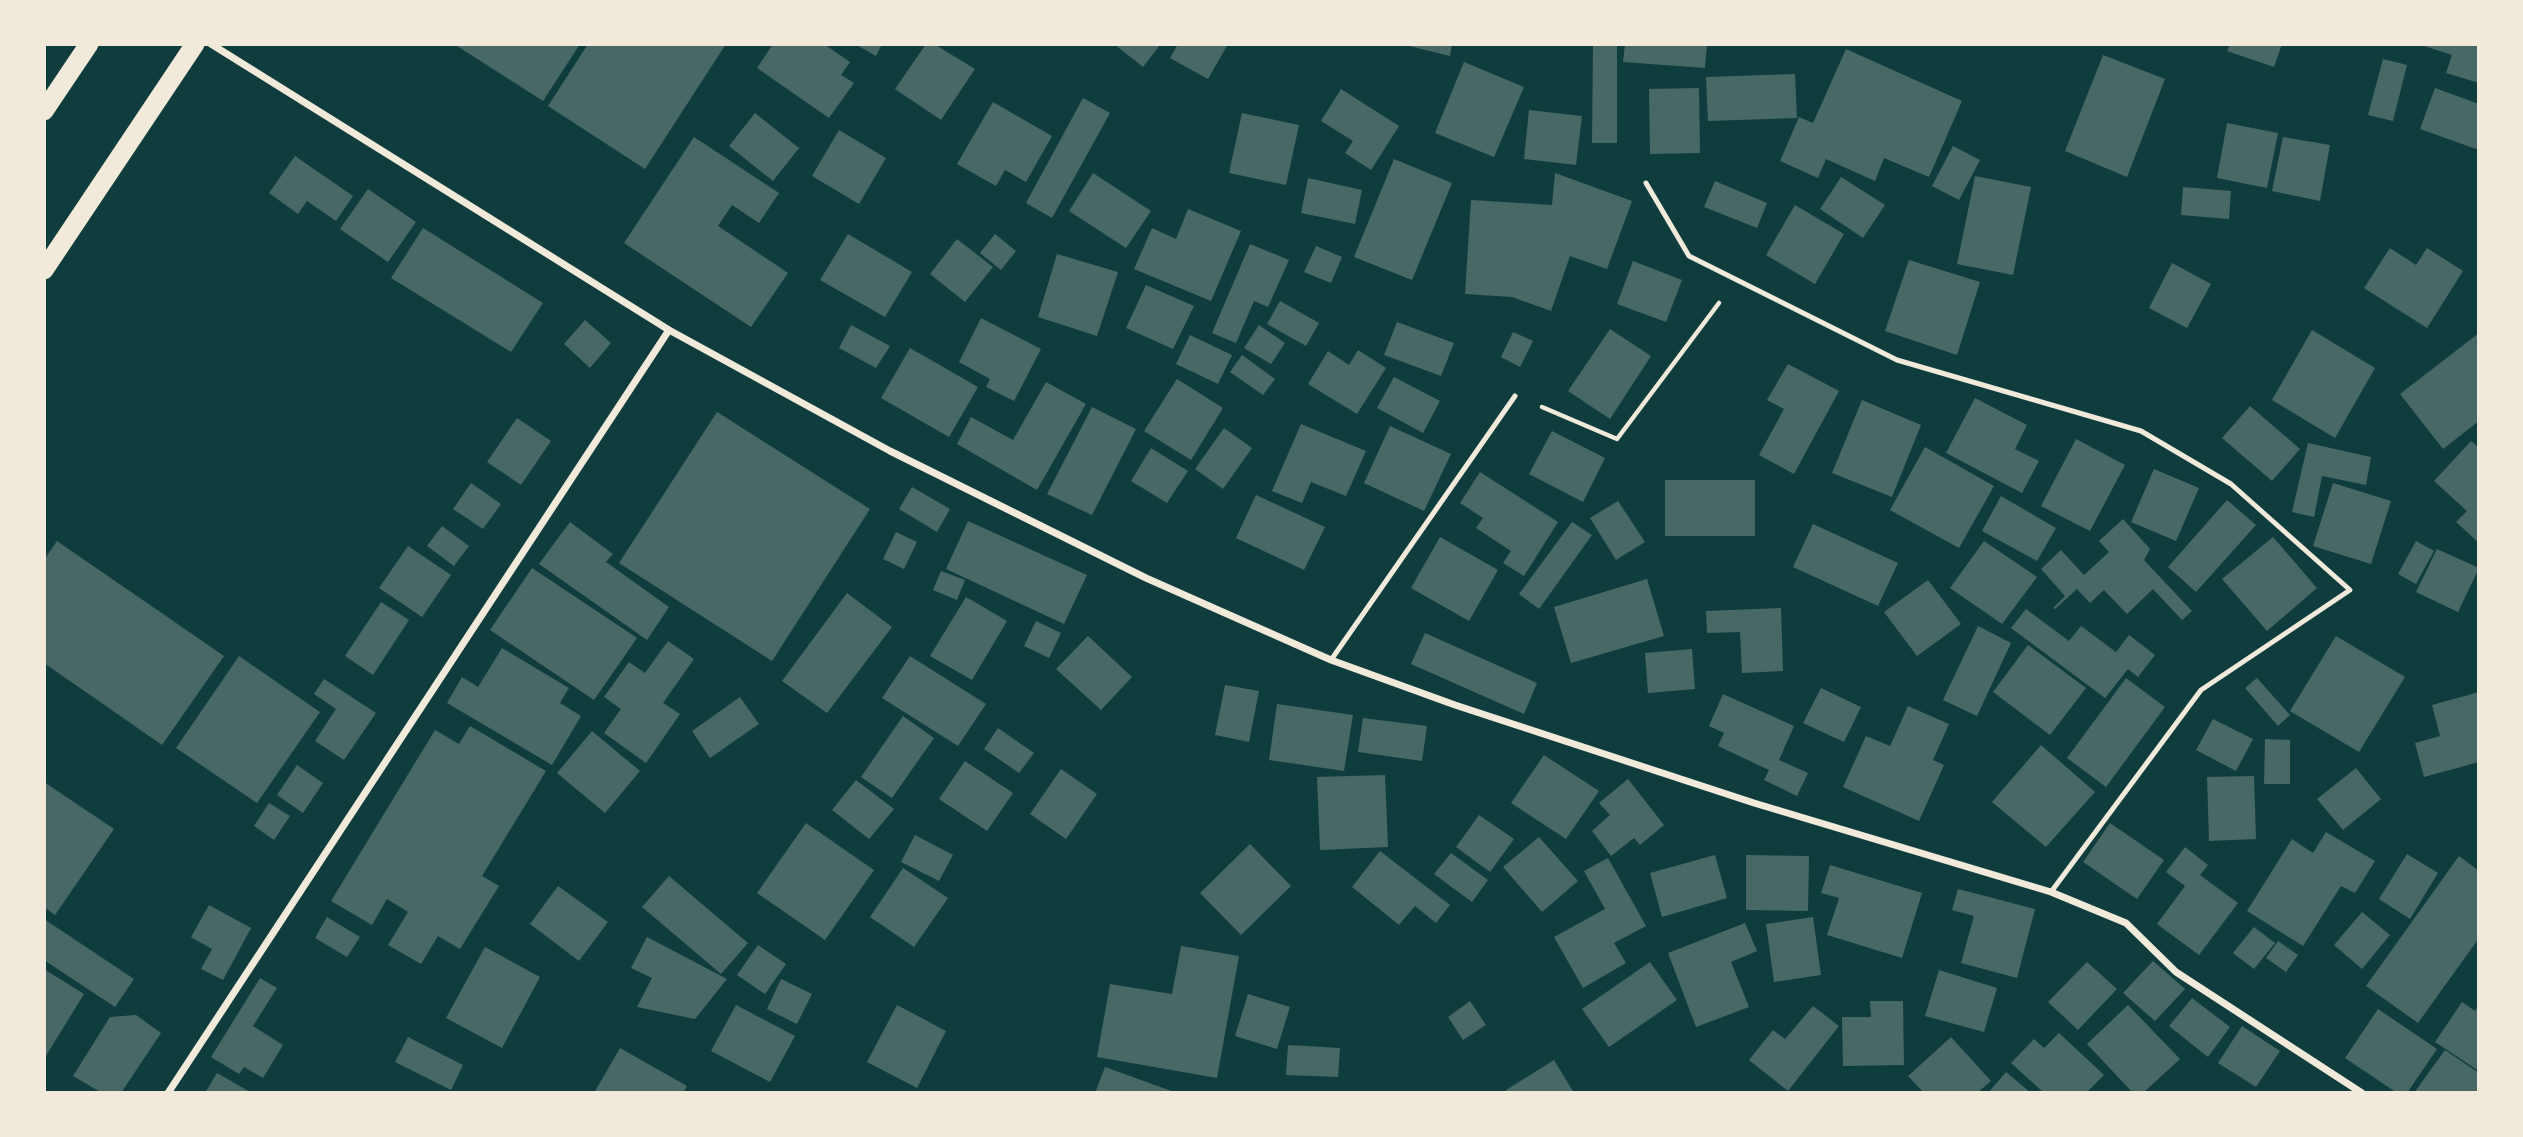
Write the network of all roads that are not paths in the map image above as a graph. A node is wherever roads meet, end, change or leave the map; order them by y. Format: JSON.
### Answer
{"nodes":[{"id":1,"x":89,"y":44,"type":"edge"},
{"id":2,"x":195,"y":44,"type":"edge"},
{"id":3,"x":211,"y":44,"type":"edge"},
{"id":4,"x":44,"y":111,"type":"edge"},
{"id":5,"x":1646,"y":183,"type":"dead end"},
{"id":6,"x":44,"y":270,"type":"edge"},
{"id":7,"x":670,"y":330,"type":"junction"},
{"id":8,"x":1516,"y":396,"type":"road end"},
{"id":9,"x":1331,"y":660,"type":"junction"},
{"id":10,"x":2051,"y":892,"type":"junction"},
{"id":11,"x":168,"y":1093,"type":"edge"},
{"id":12,"x":2362,"y":1093,"type":"edge"}],
"edges":[{"from":1,"to":4,"type":"highway"},
{"from":2,"to":6,"type":"highway"},
{"from":3,"to":7,"type":"street"},
{"from":5,"to":10,"type":"lane"},
{"from":7,"to":9,"type":"street"},
{"from":7,"to":11,"type":"street"},
{"from":8,"to":9,"type":"lane"},
{"from":9,"to":10,"type":"street"},
{"from":10,"to":12,"type":"street"}]}
